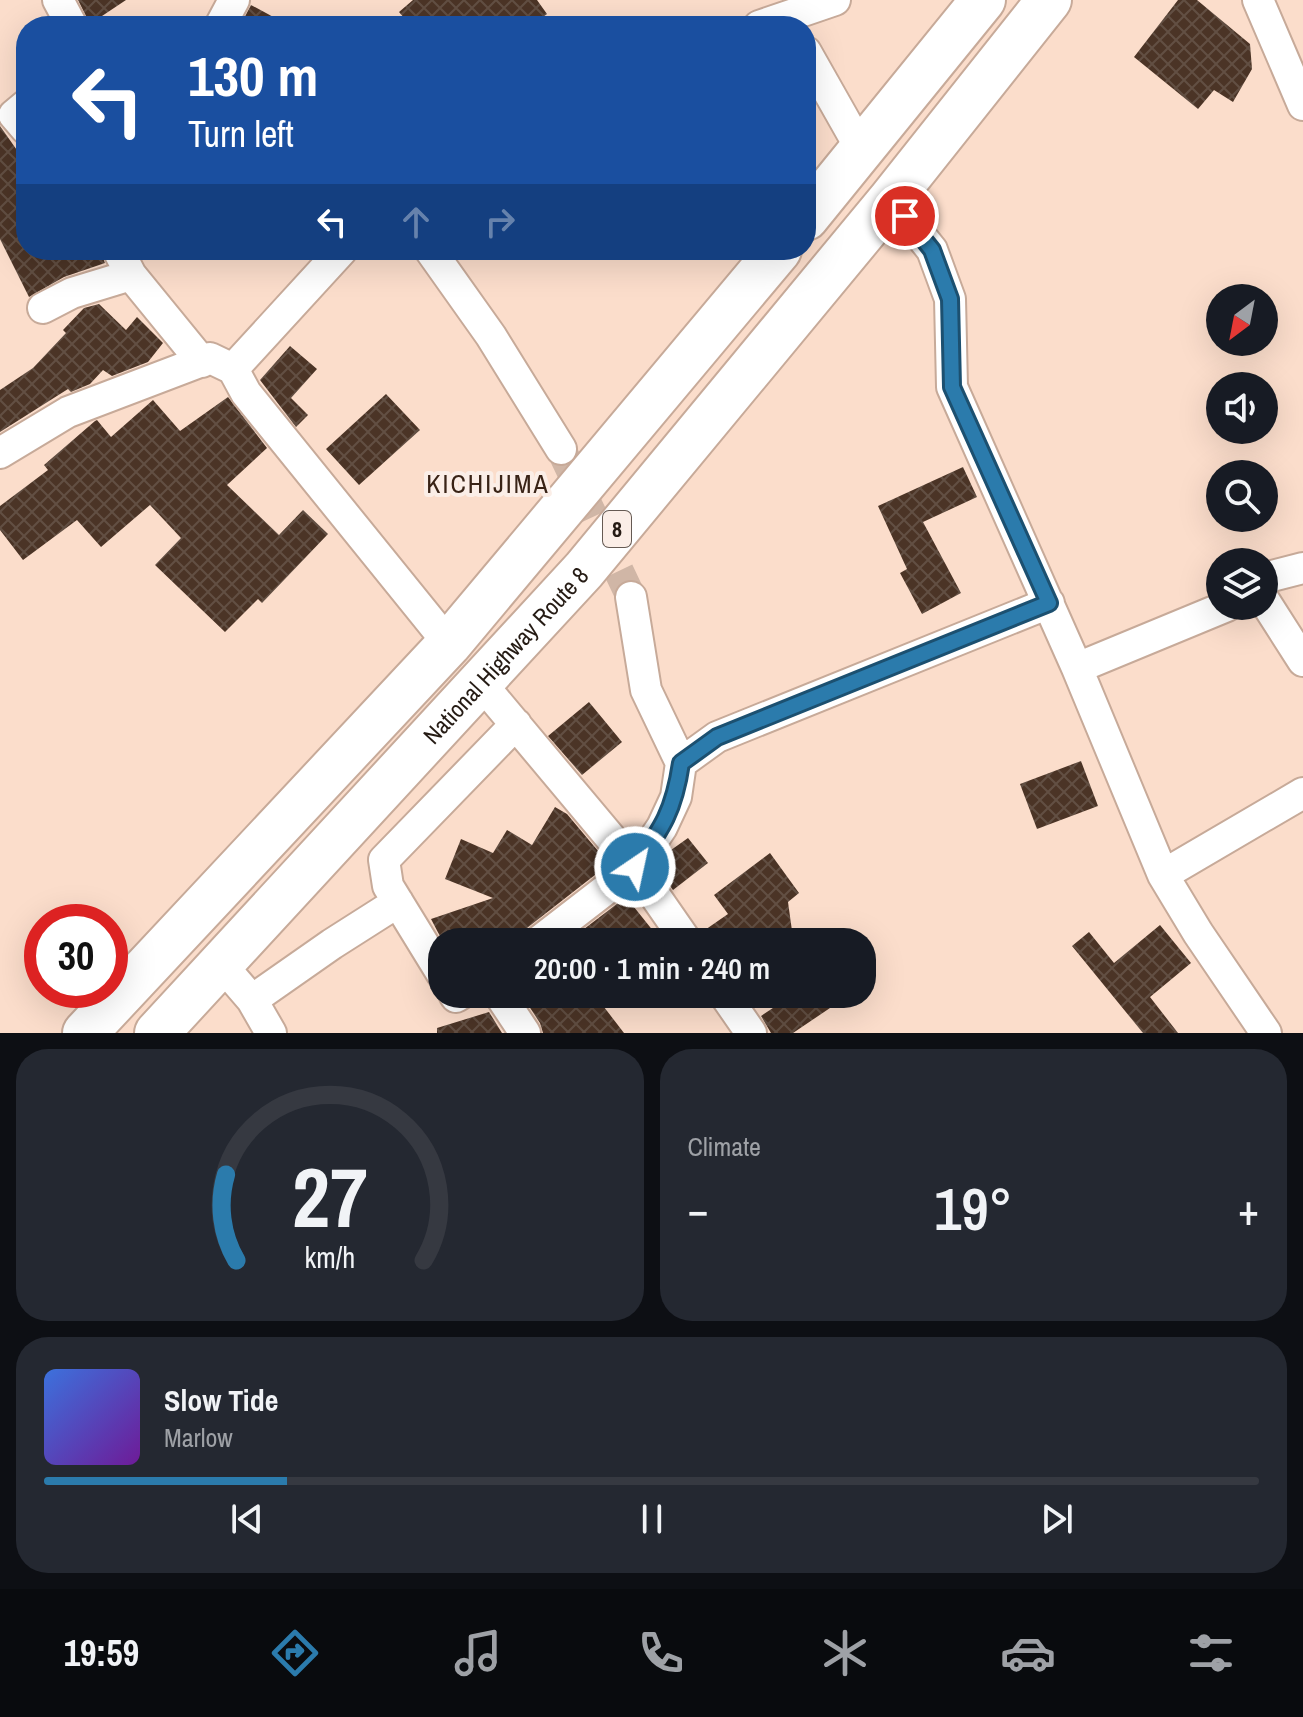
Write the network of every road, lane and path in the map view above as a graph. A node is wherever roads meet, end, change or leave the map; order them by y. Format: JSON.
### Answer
{"nodes":[{"id":1,"x":835,"y":0,"type":"edge"},
{"id":2,"x":983,"y":0,"type":"edge"},
{"id":3,"x":1049,"y":0,"type":"edge"},
{"id":4,"x":1258,"y":0,"type":"edge"},
{"id":5,"x":780,"y":16,"type":"edge"},
{"id":6,"x":816,"y":70,"type":"edge"},
{"id":7,"x":1303,"y":105,"type":"edge"},
{"id":8,"x":862,"y":151,"type":"junction"},
{"id":9,"x":891,"y":199,"type":"junction"},
{"id":10,"x":816,"y":206,"type":"edge"},
{"id":11,"x":333,"y":260,"type":"edge"},
{"id":12,"x":437,"y":260,"type":"edge"},
{"id":13,"x":771,"y":260,"type":"edge"},
{"id":14,"x":124,"y":262,"type":"edge"},
{"id":15,"x":43,"y":308,"type":"dead end"},
{"id":16,"x":202,"y":362,"type":"junction"},
{"id":17,"x":233,"y":369,"type":"junction"},
{"id":18,"x":561,"y":449,"type":"tunnel mouth"},
{"id":19,"x":0,"y":453,"type":"edge"},
{"id":20,"x":1303,"y":568,"type":"edge"},
{"id":21,"x":1278,"y":574,"type":"edge"},
{"id":22,"x":631,"y":597,"type":"tunnel mouth"},
{"id":23,"x":1049,"y":603,"type":"junction"},
{"id":24,"x":1206,"y":615,"type":"edge"},
{"id":25,"x":1277,"y":620,"type":"edge"},
{"id":26,"x":449,"y":644,"type":"junction"},
{"id":27,"x":1303,"y":661,"type":"edge"},
{"id":28,"x":1077,"y":668,"type":"junction"},
{"id":29,"x":480,"y":682,"type":"junction"},
{"id":30,"x":516,"y":724,"type":"junction"},
{"id":31,"x":681,"y":763,"type":"junction"},
{"id":32,"x":1303,"y":793,"type":"edge"},
{"id":33,"x":635,"y":867,"type":"junction"},
{"id":34,"x":1163,"y":875,"type":"junction"},
{"id":35,"x":398,"y":902,"type":"junction"},
{"id":36,"x":556,"y":928,"type":"edge"},
{"id":37,"x":677,"y":928,"type":"edge"},
{"id":38,"x":428,"y":951,"type":"edge"},
{"id":39,"x":221,"y":964,"type":"junction"},
{"id":40,"x":252,"y":1000,"type":"junction"},
{"id":41,"x":508,"y":1008,"type":"edge"},
{"id":42,"x":734,"y":1008,"type":"edge"},
{"id":43,"x":85,"y":1033,"type":"edge"},
{"id":44,"x":157,"y":1033,"type":"edge"},
{"id":45,"x":271,"y":1033,"type":"edge"},
{"id":46,"x":525,"y":1033,"type":"edge"},
{"id":47,"x":751,"y":1033,"type":"edge"},
{"id":48,"x":1266,"y":1033,"type":"edge"}],
"edges":[{"from":1,"to":5,"type":"street"},
{"from":2,"to":8,"type":"highway"},
{"from":3,"to":9,"type":"highway","name":"National Highway Route 8","number":"8"},
{"from":4,"to":7,"type":"street"},
{"from":6,"to":8,"type":"street"},
{"from":8,"to":10,"type":"highway"},
{"from":9,"to":23,"type":"street"},
{"from":9,"to":29,"type":"highway","name":"National Highway Route 8","number":"8"},
{"from":11,"to":17,"type":"street"},
{"from":12,"to":18,"type":"street"},
{"from":13,"to":26,"type":"highway","name":"National Highway Route 8","number":"8"},
{"from":14,"to":15,"type":"street"},
{"from":14,"to":16,"type":"street"},
{"from":16,"to":17,"type":"street"},
{"from":16,"to":19,"type":"street"},
{"from":17,"to":26,"type":"street"},
{"from":20,"to":21,"type":"street"},
{"from":22,"to":31,"type":"street"},
{"from":23,"to":28,"type":"street"},
{"from":23,"to":31,"type":"street"},
{"from":24,"to":28,"type":"street"},
{"from":25,"to":27,"type":"street"},
{"from":26,"to":43,"type":"highway","name":"National Highway Route 8","number":"8"},
{"from":28,"to":34,"type":"street"},
{"from":29,"to":30,"type":"street"},
{"from":29,"to":39,"type":"highway","name":"National Highway Route 8","number":"8"},
{"from":30,"to":33,"type":"street"},
{"from":30,"to":35,"type":"street"},
{"from":31,"to":33,"type":"street"},
{"from":32,"to":34,"type":"street"},
{"from":33,"to":36,"type":"street"},
{"from":33,"to":37,"type":"street"},
{"from":34,"to":48,"type":"street"},
{"from":35,"to":38,"type":"street"},
{"from":35,"to":40,"type":"street"},
{"from":39,"to":40,"type":"street"},
{"from":39,"to":44,"type":"highway","name":"National Highway Route 8","number":"8"},
{"from":40,"to":45,"type":"street"},
{"from":41,"to":46,"type":"street"},
{"from":42,"to":47,"type":"street"}]}
